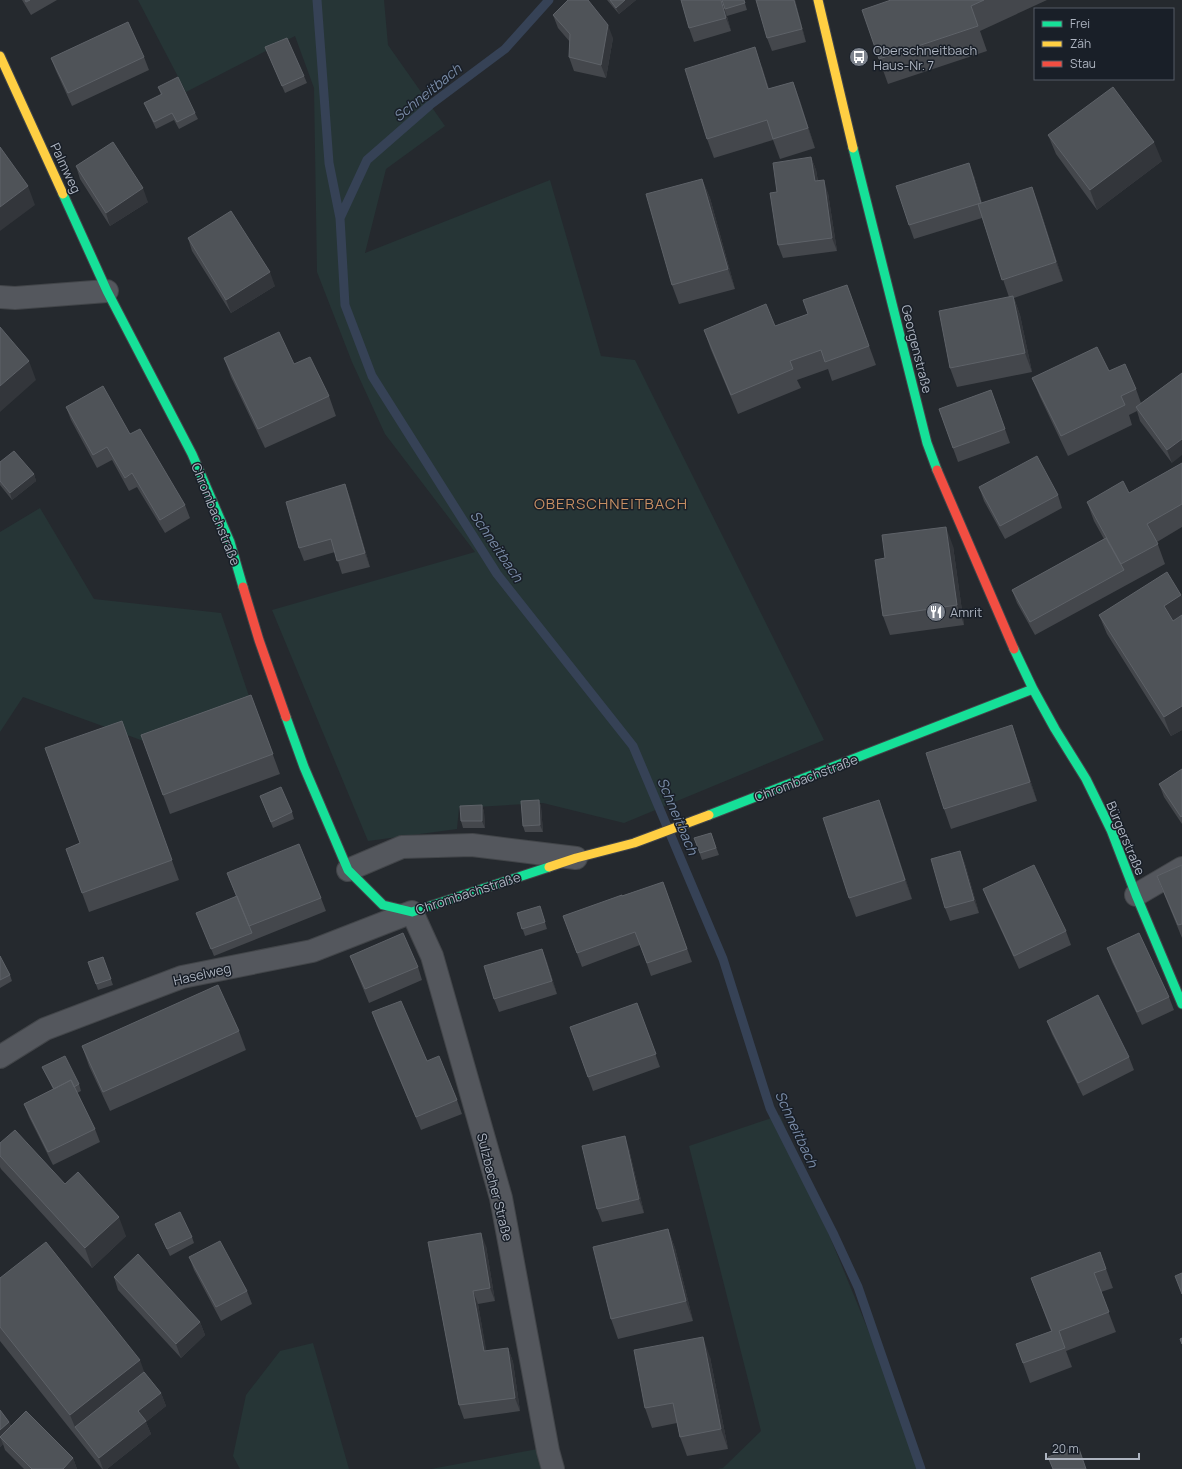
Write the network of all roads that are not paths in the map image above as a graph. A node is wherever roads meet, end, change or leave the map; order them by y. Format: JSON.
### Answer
{"nodes":[{"id":1,"x":818,"y":0,"type":"edge"},
{"id":2,"x":0,"y":56,"type":"edge"},
{"id":3,"x":107,"y":291,"type":"junction"},
{"id":4,"x":0,"y":297,"type":"edge"},
{"id":5,"x":1034,"y":689,"type":"junction"},
{"id":6,"x":576,"y":858,"type":"junction"},
{"id":7,"x":1182,"y":868,"type":"edge"},
{"id":8,"x":348,"y":870,"type":"junction"},
{"id":9,"x":1136,"y":896,"type":"junction"},
{"id":10,"x":412,"y":912,"type":"junction"},
{"id":11,"x":1182,"y":1004,"type":"edge"},
{"id":12,"x":0,"y":1057,"type":"edge"},
{"id":13,"x":553,"y":1469,"type":"edge"}],
"edges":[{"from":1,"to":5,"type":"street","name":"Georgenstraße"},
{"from":2,"to":3,"type":"street","name":"Palmweg"},
{"from":3,"to":4,"type":"street"},
{"from":3,"to":8,"type":"street","name":"Chrombachstraße"},
{"from":5,"to":6,"type":"street","name":"Chrombachstraße"},
{"from":5,"to":9,"type":"street","name":"Bürgerstraße"},
{"from":6,"to":8,"type":"street","name":"Chrombachstraße"},
{"from":6,"to":10,"type":"street","name":"Chrombachstraße"},
{"from":7,"to":9,"type":"street"},
{"from":8,"to":10,"type":"street","name":"Chrombachstraße"},
{"from":9,"to":11,"type":"street","name":"Bürgerstraße"},
{"from":10,"to":12,"type":"street","name":"Haselweg"},
{"from":10,"to":13,"type":"street","name":"Sulzbacher Straße"}]}
